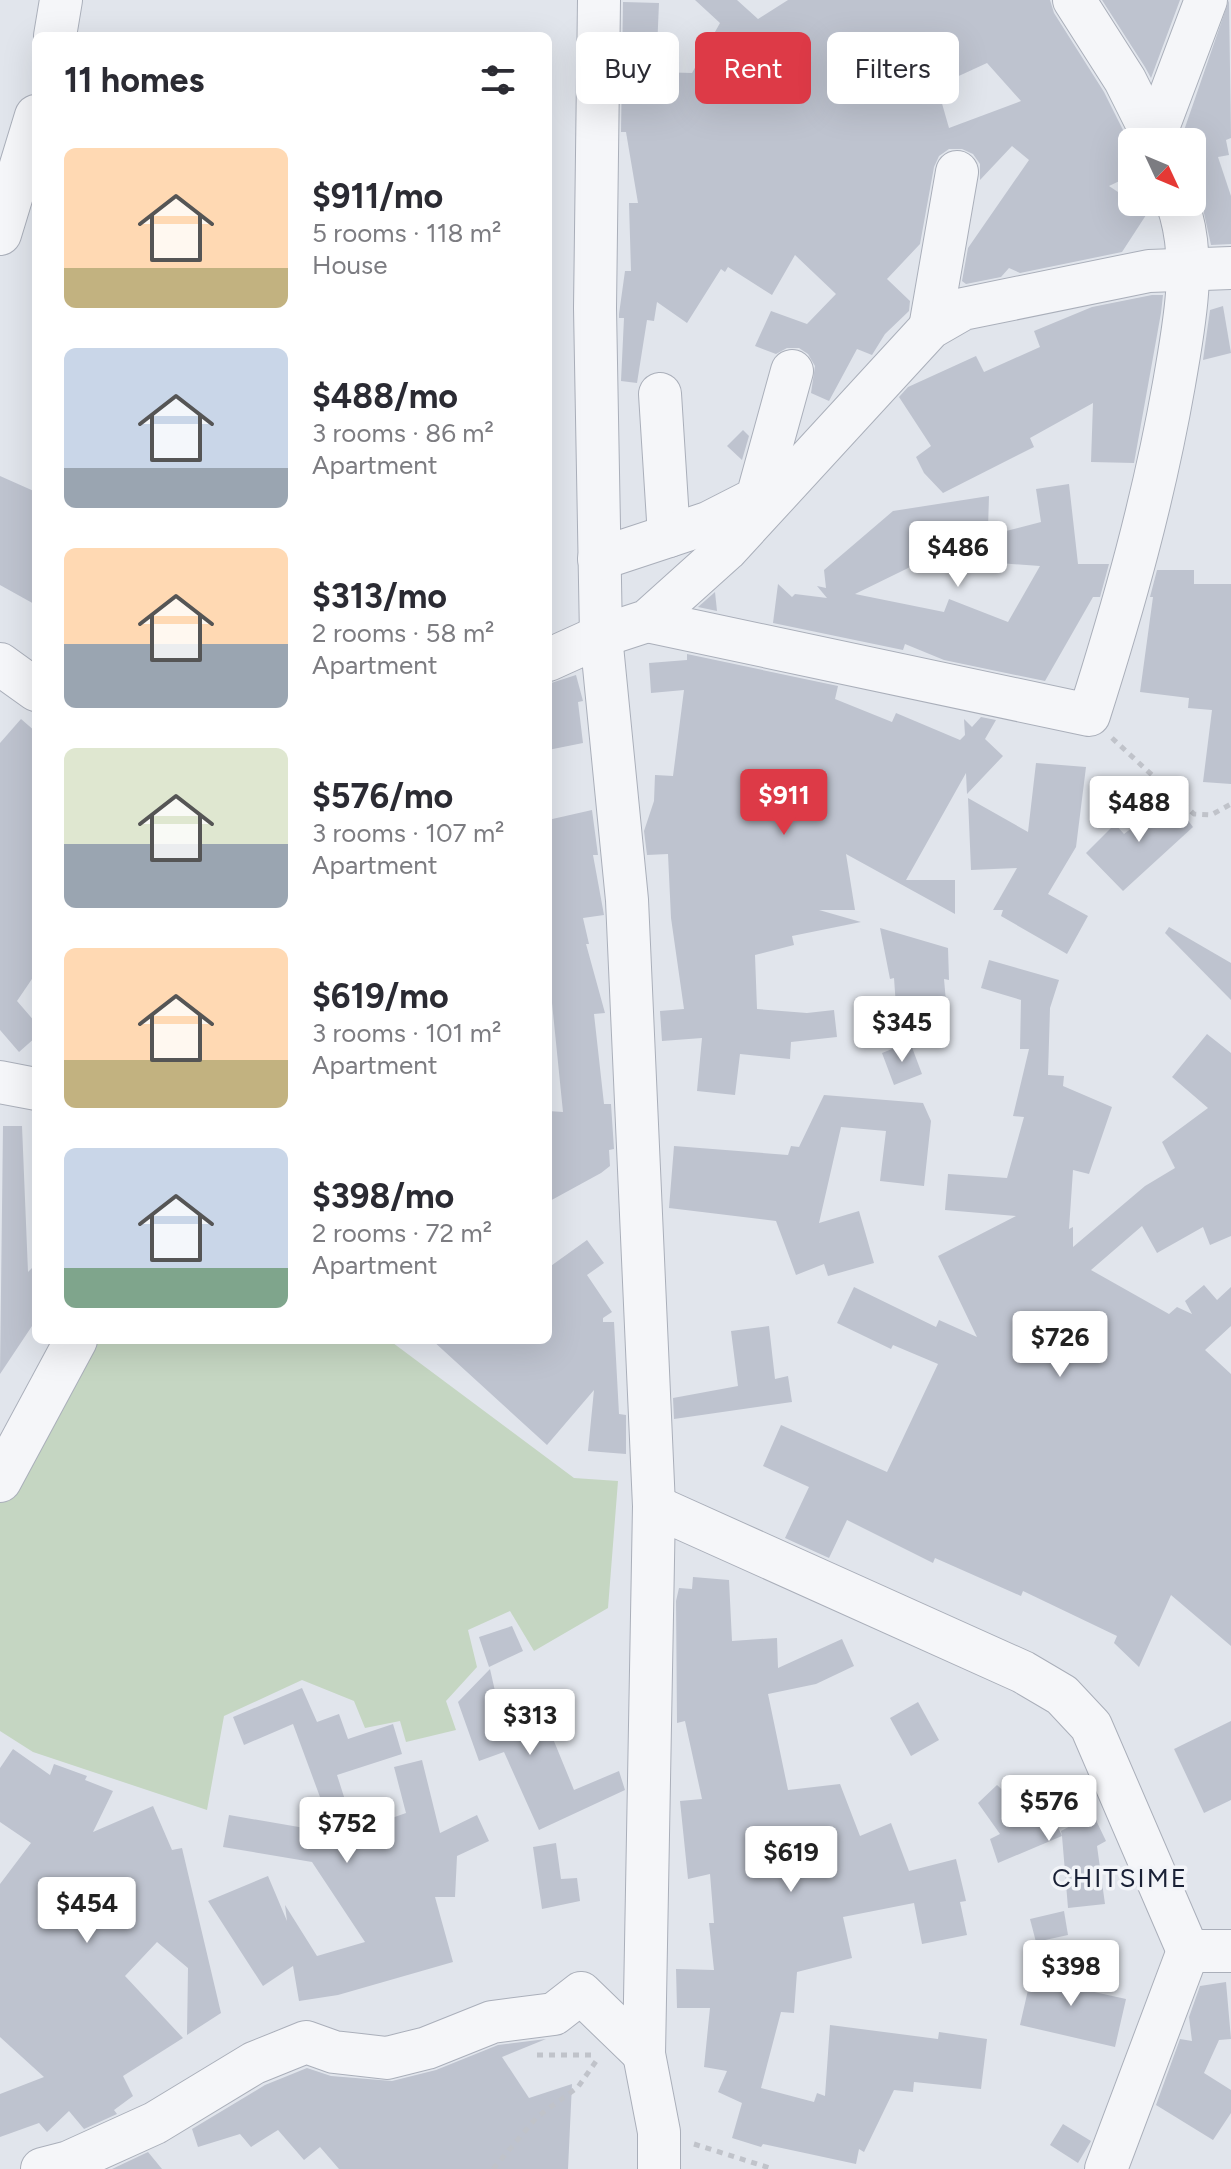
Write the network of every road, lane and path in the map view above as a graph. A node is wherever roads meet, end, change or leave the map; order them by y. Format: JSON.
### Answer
{"nodes":[{"id":1,"x":61,"y":0,"type":"edge"},
{"id":2,"x":599,"y":0,"type":"edge"},
{"id":3,"x":1074,"y":0,"type":"edge"},
{"id":4,"x":1206,"y":0,"type":"edge"},
{"id":5,"x":56,"y":32,"type":"edge"},
{"id":6,"x":1149,"y":128,"type":"edge"},
{"id":7,"x":1159,"y":128,"type":"edge"},
{"id":8,"x":32,"y":129,"type":"edge"},
{"id":9,"x":957,"y":172,"type":"dead end"},
{"id":10,"x":1179,"y":216,"type":"edge"},
{"id":11,"x":0,"y":234,"type":"edge"},
{"id":12,"x":1231,"y":268,"type":"edge"},
{"id":13,"x":1189,"y":272,"type":"junction"},
{"id":14,"x":930,"y":328,"type":"junction"},
{"id":15,"x":792,"y":371,"type":"dead end"},
{"id":16,"x":660,"y":394,"type":"dead end"},
{"id":17,"x":669,"y":536,"type":"junction"},
{"id":18,"x":599,"y":559,"type":"junction"},
{"id":19,"x":647,"y":621,"type":"junction"},
{"id":20,"x":601,"y":636,"type":"junction"},
{"id":21,"x":552,"y":658,"type":"edge"},
{"id":22,"x":0,"y":664,"type":"edge"},
{"id":23,"x":32,"y":687,"type":"edge"},
{"id":24,"x":1089,"y":715,"type":"junction"},
{"id":25,"x":1231,"y":804,"type":"edge"},
{"id":26,"x":0,"y":1082,"type":"edge"},
{"id":27,"x":32,"y":1088,"type":"edge"},
{"id":28,"x":74,"y":1344,"type":"edge"},
{"id":29,"x":0,"y":1481,"type":"edge"},
{"id":30,"x":654,"y":1506,"type":"junction"},
{"id":31,"x":1188,"y":1951,"type":"junction"},
{"id":32,"x":1231,"y":1951,"type":"edge"},
{"id":33,"x":644,"y":2054,"type":"junction"},
{"id":34,"x":601,"y":2055,"type":"dead end"},
{"id":35,"x":659,"y":2151,"type":"edge"},
{"id":36,"x":62,"y":2167,"type":"edge"},
{"id":37,"x":493,"y":2169,"type":"edge"},
{"id":38,"x":773,"y":2169,"type":"edge"},
{"id":39,"x":1106,"y":2169,"type":"edge"}],
"edges":[{"from":1,"to":5,"type":"street"},
{"from":2,"to":18,"type":"street"},
{"from":3,"to":6,"type":"street"},
{"from":4,"to":7,"type":"street"},
{"from":8,"to":11,"type":"street"},
{"from":9,"to":14,"type":"street"},
{"from":10,"to":13,"type":"street"},
{"from":12,"to":13,"type":"street"},
{"from":13,"to":14,"type":"street"},
{"from":13,"to":24,"type":"street"},
{"from":14,"to":19,"type":"street"},
{"from":15,"to":17,"type":"street"},
{"from":16,"to":17,"type":"street"},
{"from":17,"to":18,"type":"street"},
{"from":18,"to":20,"type":"street"},
{"from":19,"to":20,"type":"street"},
{"from":19,"to":24,"type":"street"},
{"from":20,"to":21,"type":"street"},
{"from":20,"to":30,"type":"street"},
{"from":22,"to":23,"type":"street"},
{"from":24,"to":25,"type":"path"},
{"from":26,"to":27,"type":"street"},
{"from":28,"to":29,"type":"street"},
{"from":30,"to":31,"type":"street"},
{"from":30,"to":33,"type":"street"},
{"from":31,"to":32,"type":"street"},
{"from":31,"to":39,"type":"street"},
{"from":33,"to":35,"type":"street"},
{"from":33,"to":36,"type":"street"},
{"from":34,"to":37,"type":"path"},
{"from":35,"to":38,"type":"path"}]}
